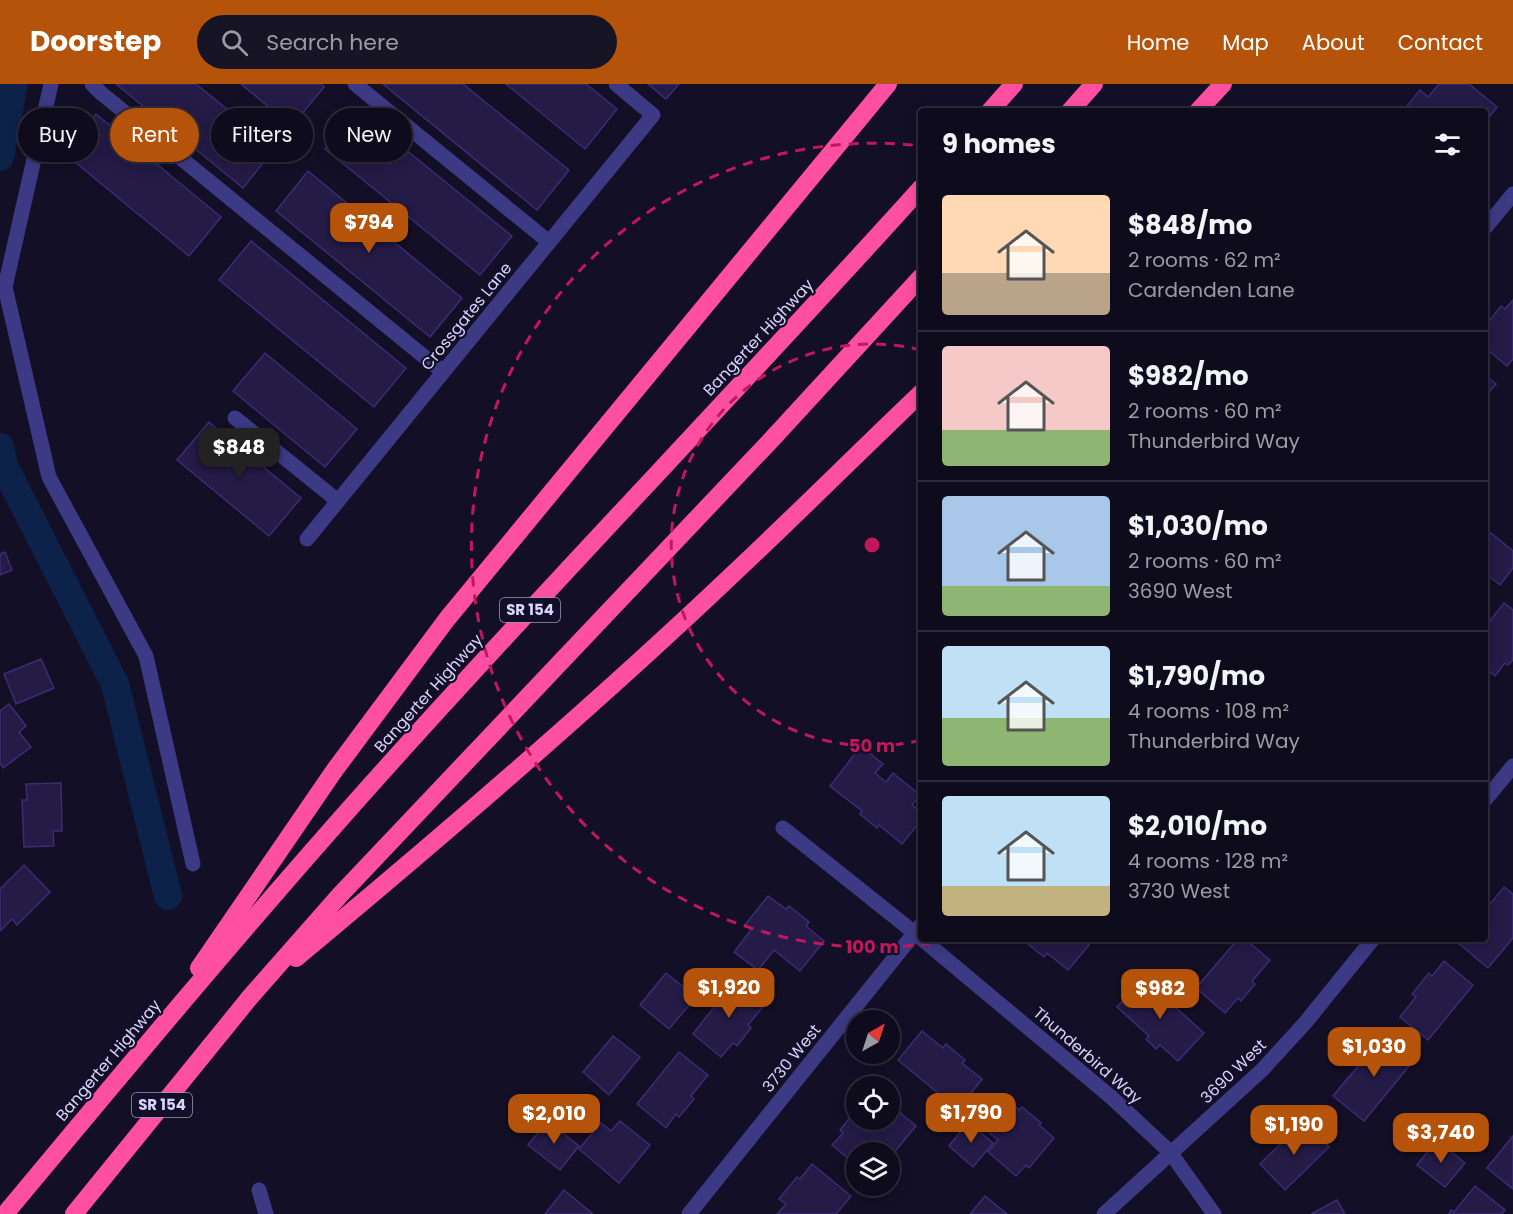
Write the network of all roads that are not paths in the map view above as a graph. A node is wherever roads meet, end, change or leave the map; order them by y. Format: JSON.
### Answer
{"nodes":[{"id":1,"x":51,"y":84,"type":"edge"},
{"id":2,"x":92,"y":84,"type":"edge"},
{"id":3,"x":355,"y":84,"type":"edge"},
{"id":4,"x":615,"y":84,"type":"edge"},
{"id":5,"x":888,"y":84,"type":"edge"},
{"id":6,"x":1014,"y":84,"type":"edge"},
{"id":7,"x":1094,"y":84,"type":"edge"},
{"id":8,"x":1223,"y":84,"type":"edge"},
{"id":9,"x":993,"y":108,"type":"edge"},
{"id":10,"x":1073,"y":108,"type":"edge"},
{"id":11,"x":1201,"y":108,"type":"edge"},
{"id":12,"x":918,"y":191,"type":"edge"},
{"id":13,"x":1513,"y":194,"type":"edge"},
{"id":14,"x":1488,"y":224,"type":"edge"},
{"id":15,"x":549,"y":242,"type":"junction"},
{"id":16,"x":918,"y":280,"type":"edge"},
{"id":17,"x":443,"y":372,"type":"junction"},
{"id":18,"x":918,"y":396,"type":"edge"},
{"id":19,"x":236,"y":418,"type":"dead end"},
{"id":20,"x":338,"y":501,"type":"junction"},
{"id":21,"x":307,"y":539,"type":"dead end"},
{"id":22,"x":1513,"y":766,"type":"edge"},
{"id":23,"x":1488,"y":796,"type":"edge"},
{"id":24,"x":783,"y":828,"type":"dead end"},
{"id":25,"x":193,"y":864,"type":"dead end"},
{"id":26,"x":918,"y":932,"type":"edge"},
{"id":27,"x":918,"y":936,"type":"edge"},
{"id":28,"x":929,"y":942,"type":"edge"},
{"id":29,"x":1371,"y":942,"type":"edge"},
{"id":30,"x":251,"y":996,"type":"junction"},
{"id":31,"x":149,"y":1041,"type":"junction"},
{"id":32,"x":1170,"y":1152,"type":"junction"},
{"id":33,"x":259,"y":1190,"type":"dead end"},
{"id":34,"x":5,"y":1214,"type":"edge"},
{"id":35,"x":74,"y":1214,"type":"edge"},
{"id":36,"x":266,"y":1214,"type":"edge"},
{"id":37,"x":689,"y":1214,"type":"edge"},
{"id":38,"x":1104,"y":1214,"type":"edge"},
{"id":39,"x":1214,"y":1214,"type":"edge"}],
"edges":[{"from":1,"to":25,"type":"street"},
{"from":2,"to":17,"type":"street"},
{"from":3,"to":15,"type":"street"},
{"from":4,"to":15,"type":"street","name":"Crossgates Lane"},
{"from":5,"to":31,"type":"highway"},
{"from":6,"to":9,"type":"highway"},
{"from":7,"to":10,"type":"highway"},
{"from":8,"to":11,"type":"highway"},
{"from":12,"to":31,"type":"highway","name":"Bangerter Highway","number":"SR 154"},
{"from":13,"to":14,"type":"street"},
{"from":15,"to":17,"type":"street","name":"Crossgates Lane"},
{"from":16,"to":30,"type":"highway","number":"SR 154"},
{"from":17,"to":20,"type":"street","name":"Crossgates Lane"},
{"from":18,"to":30,"type":"highway"},
{"from":19,"to":20,"type":"street"},
{"from":20,"to":21,"type":"street","name":"Crossgates Lane"},
{"from":22,"to":23,"type":"street"},
{"from":24,"to":26,"type":"street","name":"Thunderbird Way"},
{"from":27,"to":37,"type":"street","name":"3730 West"},
{"from":28,"to":32,"type":"street","name":"Thunderbird Way"},
{"from":29,"to":32,"type":"street","name":"3690 West"},
{"from":30,"to":35,"type":"highway","number":"SR 154"},
{"from":31,"to":34,"type":"highway","name":"Bangerter Highway","number":"SR 154"},
{"from":32,"to":38,"type":"street","name":"3690 West"},
{"from":32,"to":39,"type":"street","name":"Thunderbird Way"},
{"from":33,"to":36,"type":"street"}]}
